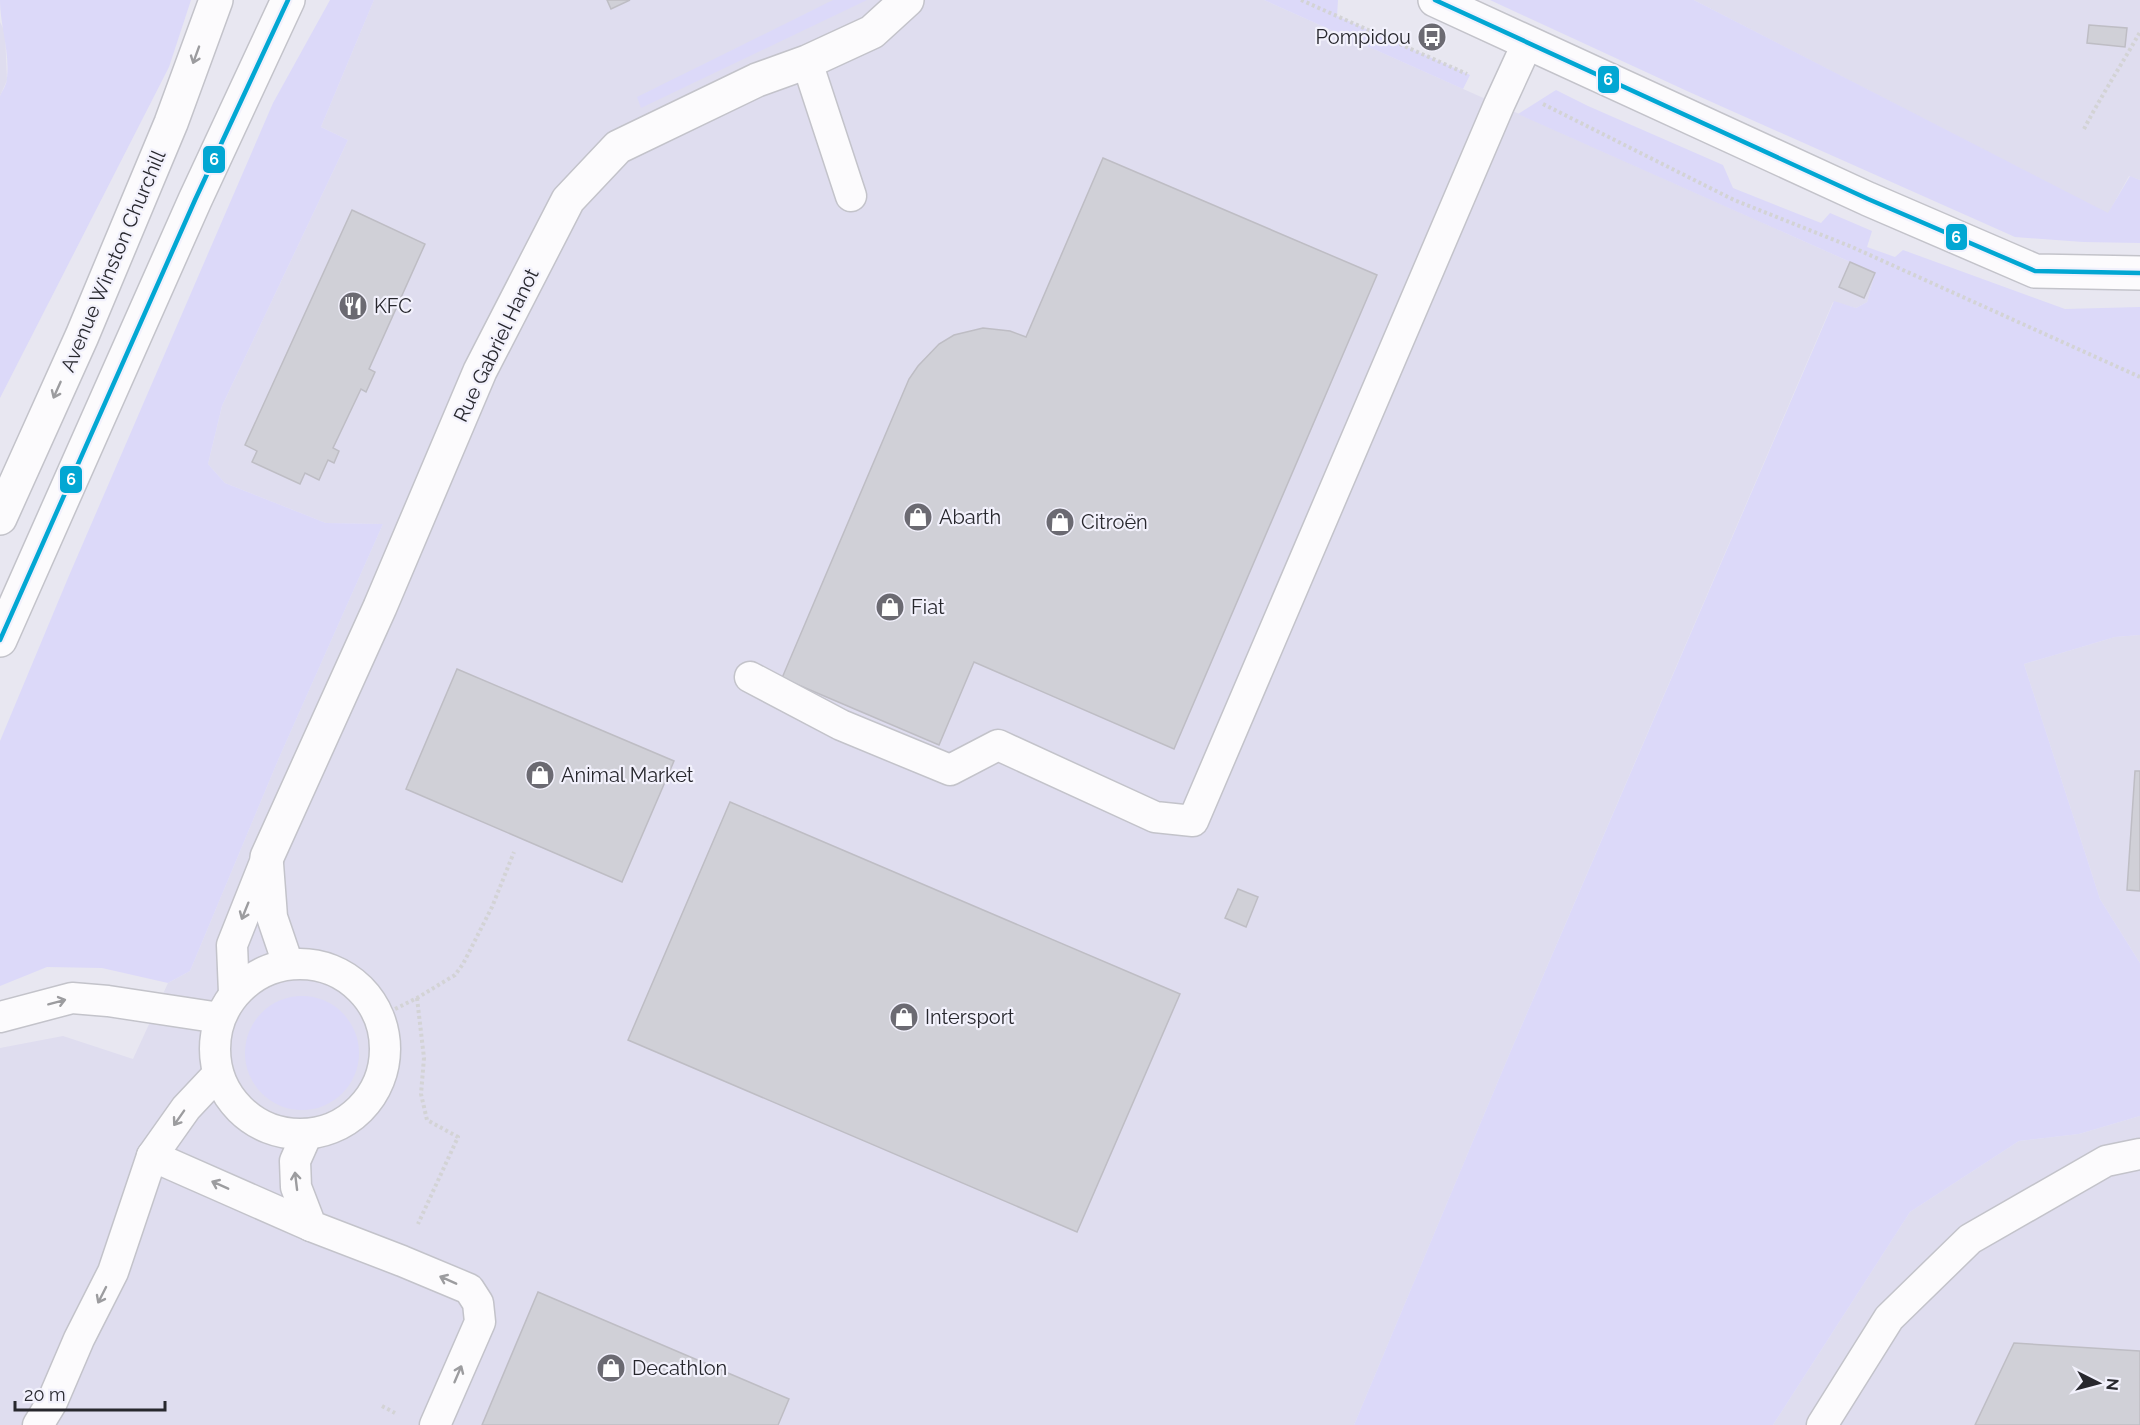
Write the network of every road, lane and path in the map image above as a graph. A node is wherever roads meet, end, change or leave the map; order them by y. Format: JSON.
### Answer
{"nodes":[{"id":1,"x":216,"y":0,"type":"edge"},
{"id":2,"x":288,"y":0,"type":"edge"},
{"id":3,"x":907,"y":0,"type":"edge"},
{"id":4,"x":1301,"y":0,"type":"edge"},
{"id":5,"x":1435,"y":0,"type":"edge"},
{"id":6,"x":2140,"y":32,"type":"edge"},
{"id":7,"x":1527,"y":44,"type":"junction"},
{"id":8,"x":807,"y":62,"type":"junction"},
{"id":9,"x":1507,"y":86,"type":"junction"},
{"id":10,"x":2084,"y":129,"type":"dead end"},
{"id":11,"x":852,"y":196,"type":"dead end"},
{"id":12,"x":2140,"y":273,"type":"edge"},
{"id":13,"x":2140,"y":377,"type":"edge"},
{"id":14,"x":0,"y":518,"type":"edge"},
{"id":15,"x":0,"y":640,"type":"edge"},
{"id":16,"x":750,"y":677,"type":"dead end"},
{"id":17,"x":514,"y":852,"type":"dead end"},
{"id":18,"x":267,"y":857,"type":"junction"},
{"id":19,"x":288,"y":964,"type":"junction"},
{"id":20,"x":417,"y":998,"type":"junction"},
{"id":21,"x":227,"y":1006,"type":"junction"},
{"id":22,"x":0,"y":1017,"type":"edge"},
{"id":23,"x":379,"y":1017,"type":"junction"},
{"id":24,"x":218,"y":1074,"type":"junction"},
{"id":25,"x":308,"y":1134,"type":"junction"},
{"id":26,"x":2140,"y":1154,"type":"edge"},
{"id":27,"x":152,"y":1156,"type":"junction"},
{"id":28,"x":311,"y":1226,"type":"junction"},
{"id":29,"x":402,"y":1261,"type":"junction"},
{"id":30,"x":38,"y":1425,"type":"edge"},
{"id":31,"x":435,"y":1425,"type":"edge"},
{"id":32,"x":1822,"y":1425,"type":"edge"}],
"edges":[{"from":1,"to":14,"type":"street","name":"Avenue Winston Churchill","one_way":true},
{"from":2,"to":15,"type":"street"},
{"from":3,"to":8,"type":"street","name":"Rue Gabriel Hanot"},
{"from":4,"to":9,"type":"path"},
{"from":5,"to":7,"type":"street"},
{"from":6,"to":10,"type":"path"},
{"from":7,"to":9,"type":"lane"},
{"from":7,"to":12,"type":"street"},
{"from":8,"to":11,"type":"lane"},
{"from":8,"to":18,"type":"street","name":"Rue Gabriel Hanot"},
{"from":9,"to":13,"type":"path"},
{"from":9,"to":16,"type":"lane"},
{"from":17,"to":20,"type":"path"},
{"from":18,"to":19,"type":"lane","name":"Rue Gabriel Hanot"},
{"from":18,"to":21,"type":"lane","name":"Rue Gabriel Hanot","one_way":true},
{"from":19,"to":21,"type":"lane"},
{"from":19,"to":23,"type":"lane"},
{"from":20,"to":23,"type":"path"},
{"from":20,"to":29,"type":"path"},
{"from":22,"to":21,"type":"lane","one_way":true},
{"from":21,"to":24,"type":"lane"},
{"from":23,"to":25,"type":"lane"},
{"from":24,"to":25,"type":"lane"},
{"from":24,"to":27,"type":"lane","one_way":true},
{"from":28,"to":25,"type":"lane","one_way":true},
{"from":26,"to":32,"type":"lane"},
{"from":28,"to":27,"type":"lane","one_way":true},
{"from":27,"to":30,"type":"lane","one_way":true},
{"from":28,"to":29,"type":"lane"},
{"from":31,"to":29,"type":"lane","one_way":true}]}
